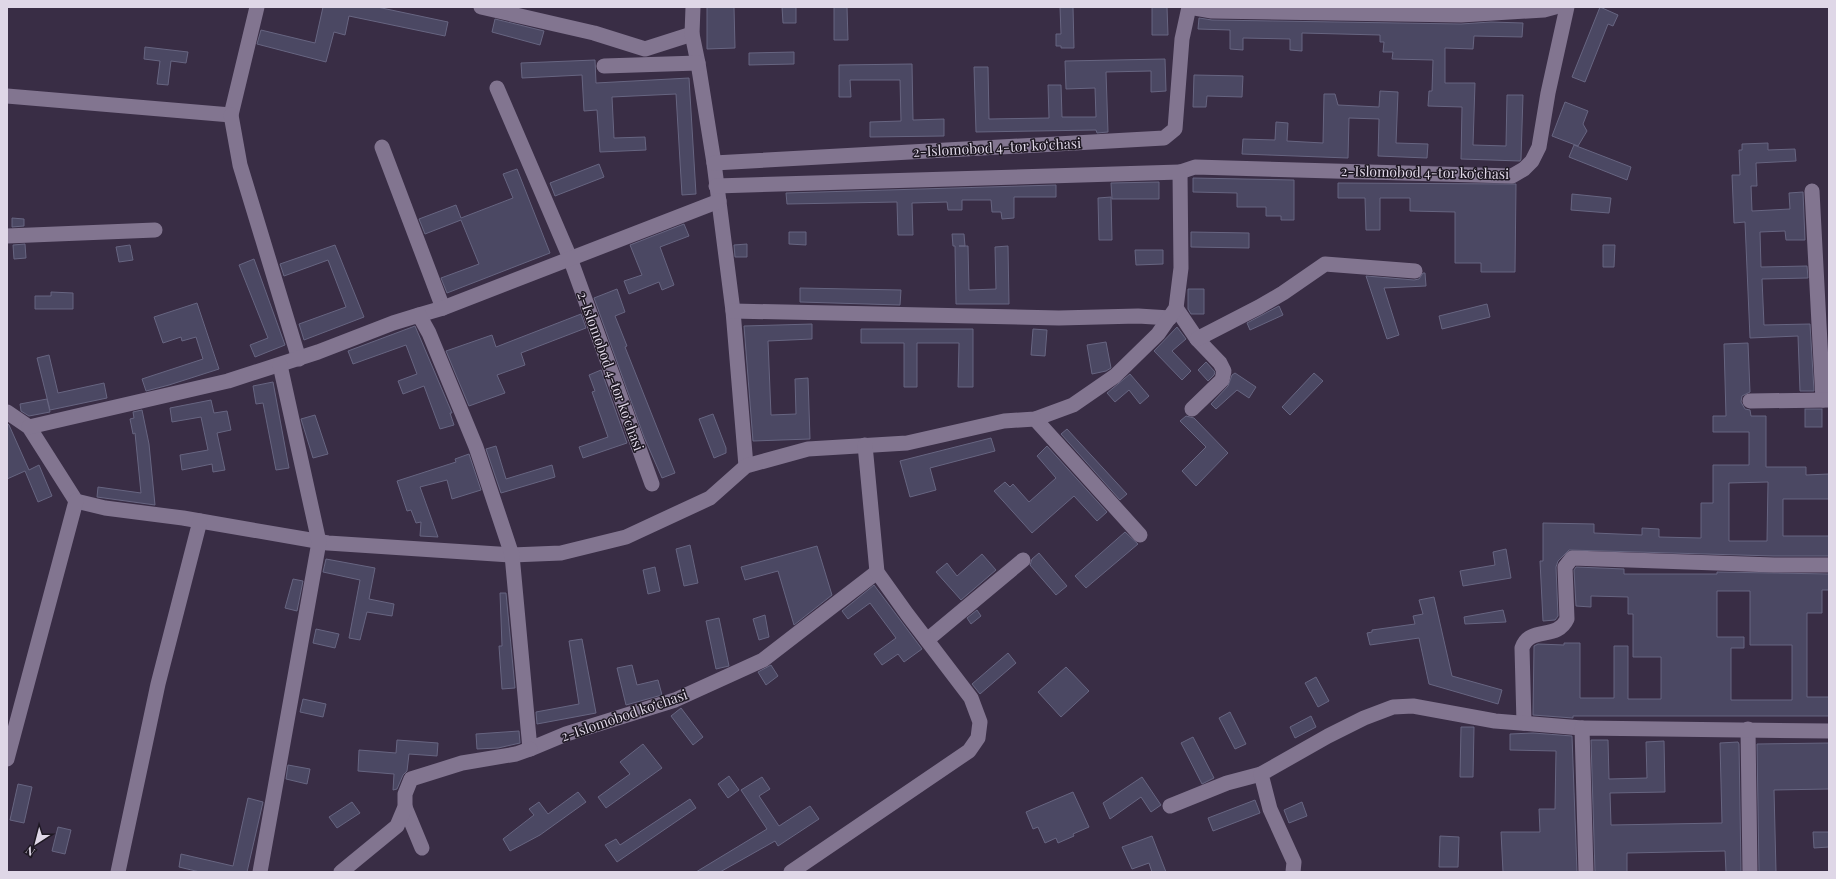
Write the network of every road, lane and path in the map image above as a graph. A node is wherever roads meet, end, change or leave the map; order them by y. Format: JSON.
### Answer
{"nodes":[{"id":1,"x":257,"y":7,"type":"edge"},
{"id":2,"x":482,"y":7,"type":"edge"},
{"id":3,"x":694,"y":7,"type":"edge"},
{"id":4,"x":1189,"y":7,"type":"edge"},
{"id":5,"x":1556,"y":7,"type":"edge"},
{"id":6,"x":1567,"y":7,"type":"edge"},
{"id":7,"x":692,"y":34,"type":"junction"},
{"id":8,"x":698,"y":64,"type":"junction"},
{"id":9,"x":604,"y":66,"type":"dead end"},
{"id":10,"x":497,"y":88,"type":"dead end"},
{"id":11,"x":7,"y":96,"type":"edge"},
{"id":12,"x":231,"y":115,"type":"junction"},
{"id":13,"x":382,"y":147,"type":"dead end"},
{"id":14,"x":714,"y":163,"type":"junction"},
{"id":15,"x":1180,"y":172,"type":"junction"},
{"id":16,"x":716,"y":186,"type":"junction"},
{"id":17,"x":1812,"y":191,"type":"dead end"},
{"id":18,"x":719,"y":201,"type":"junction"},
{"id":19,"x":155,"y":230,"type":"dead end"},
{"id":20,"x":7,"y":236,"type":"edge"},
{"id":21,"x":570,"y":258,"type":"junction"},
{"id":22,"x":1415,"y":271,"type":"dead end"},
{"id":23,"x":443,"y":308,"type":"junction"},
{"id":24,"x":1175,"y":308,"type":"junction"},
{"id":25,"x":733,"y":311,"type":"junction"},
{"id":26,"x":419,"y":315,"type":"junction"},
{"id":27,"x":1197,"y":339,"type":"junction"},
{"id":28,"x":299,"y":359,"type":"junction"},
{"id":29,"x":280,"y":365,"type":"junction"},
{"id":30,"x":1826,"y":400,"type":"edge"},
{"id":31,"x":1750,"y":401,"type":"dead end"},
{"id":32,"x":1192,"y":409,"type":"dead end"},
{"id":33,"x":7,"y":412,"type":"edge"},
{"id":34,"x":1035,"y":419,"type":"junction"},
{"id":35,"x":29,"y":427,"type":"junction"},
{"id":36,"x":865,"y":445,"type":"junction"},
{"id":37,"x":746,"y":466,"type":"junction"},
{"id":38,"x":652,"y":484,"type":"dead end"},
{"id":39,"x":76,"y":501,"type":"junction"},
{"id":40,"x":200,"y":521,"type":"junction"},
{"id":41,"x":1140,"y":536,"type":"dead end"},
{"id":42,"x":319,"y":542,"type":"junction"},
{"id":43,"x":512,"y":555,"type":"junction"},
{"id":44,"x":1023,"y":560,"type":"dead end"},
{"id":45,"x":1829,"y":565,"type":"edge"},
{"id":46,"x":877,"y":572,"type":"junction"},
{"id":47,"x":927,"y":640,"type":"junction"},
{"id":48,"x":1524,"y":723,"type":"junction"},
{"id":49,"x":1582,"y":728,"type":"junction"},
{"id":50,"x":1748,"y":730,"type":"junction"},
{"id":51,"x":1829,"y":731,"type":"edge"},
{"id":52,"x":530,"y":749,"type":"junction"},
{"id":53,"x":7,"y":760,"type":"edge"},
{"id":54,"x":1261,"y":774,"type":"junction"},
{"id":55,"x":1170,"y":806,"type":"dead end"},
{"id":56,"x":405,"y":807,"type":"junction"},
{"id":57,"x":422,"y":848,"type":"dead end"},
{"id":58,"x":118,"y":872,"type":"edge"},
{"id":59,"x":260,"y":872,"type":"edge"},
{"id":60,"x":341,"y":872,"type":"edge"},
{"id":61,"x":791,"y":872,"type":"edge"},
{"id":62,"x":1293,"y":872,"type":"edge"},
{"id":63,"x":1586,"y":872,"type":"edge"},
{"id":64,"x":1750,"y":872,"type":"edge"}],
"edges":[{"from":1,"to":12,"type":"street"},
{"from":2,"to":7,"type":"street"},
{"from":3,"to":7,"type":"street"},
{"from":4,"to":5,"type":"street"},
{"from":4,"to":14,"type":"street","name":"2-Islomobod 4-tor koʻchasi"},
{"from":6,"to":15,"type":"street","name":"2-Islomobod 4-tor koʻchasi"},
{"from":7,"to":8,"type":"street"},
{"from":8,"to":9,"type":"street"},
{"from":8,"to":14,"type":"street"},
{"from":10,"to":21,"type":"street","name":"2-Islomobod 4-tor koʻchasi"},
{"from":11,"to":12,"type":"street"},
{"from":12,"to":28,"type":"street"},
{"from":13,"to":23,"type":"street"},
{"from":14,"to":16,"type":"street"},
{"from":15,"to":16,"type":"street","name":"2-Islomobod 4-tor koʻchasi"},
{"from":15,"to":24,"type":"street"},
{"from":16,"to":18,"type":"street"},
{"from":17,"to":30,"type":"street"},
{"from":18,"to":21,"type":"street"},
{"from":18,"to":25,"type":"street"},
{"from":19,"to":20,"type":"street"},
{"from":21,"to":23,"type":"street"},
{"from":21,"to":38,"type":"street","name":"2-Islomobod 4-tor koʻchasi"},
{"from":22,"to":27,"type":"street"},
{"from":23,"to":26,"type":"street"},
{"from":24,"to":25,"type":"street"},
{"from":24,"to":27,"type":"street"},
{"from":24,"to":34,"type":"street"},
{"from":25,"to":37,"type":"street"},
{"from":26,"to":28,"type":"street"},
{"from":26,"to":43,"type":"street"},
{"from":27,"to":32,"type":"street"},
{"from":28,"to":29,"type":"street"},
{"from":29,"to":35,"type":"street"},
{"from":29,"to":42,"type":"street"},
{"from":30,"to":31,"type":"street"},
{"from":33,"to":35,"type":"street"},
{"from":34,"to":36,"type":"street"},
{"from":34,"to":41,"type":"street"},
{"from":35,"to":39,"type":"street"},
{"from":36,"to":37,"type":"street"},
{"from":36,"to":46,"type":"street"},
{"from":37,"to":43,"type":"street"},
{"from":39,"to":40,"type":"street"},
{"from":39,"to":53,"type":"street"},
{"from":40,"to":42,"type":"street"},
{"from":40,"to":58,"type":"street"},
{"from":42,"to":43,"type":"street"},
{"from":42,"to":59,"type":"street"},
{"from":43,"to":52,"type":"street"},
{"from":44,"to":47,"type":"street"},
{"from":45,"to":48,"type":"street"},
{"from":46,"to":47,"type":"street"},
{"from":46,"to":52,"type":"street","name":"2-Islomobod koʻchasi"},
{"from":47,"to":61,"type":"street"},
{"from":48,"to":49,"type":"street"},
{"from":48,"to":54,"type":"street"},
{"from":49,"to":50,"type":"street"},
{"from":49,"to":63,"type":"street"},
{"from":50,"to":51,"type":"street"},
{"from":50,"to":64,"type":"street"},
{"from":52,"to":56,"type":"street","name":"2-Islomobod koʻchasi"},
{"from":54,"to":55,"type":"street"},
{"from":54,"to":62,"type":"street"},
{"from":56,"to":57,"type":"street"},
{"from":56,"to":60,"type":"street"}]}
